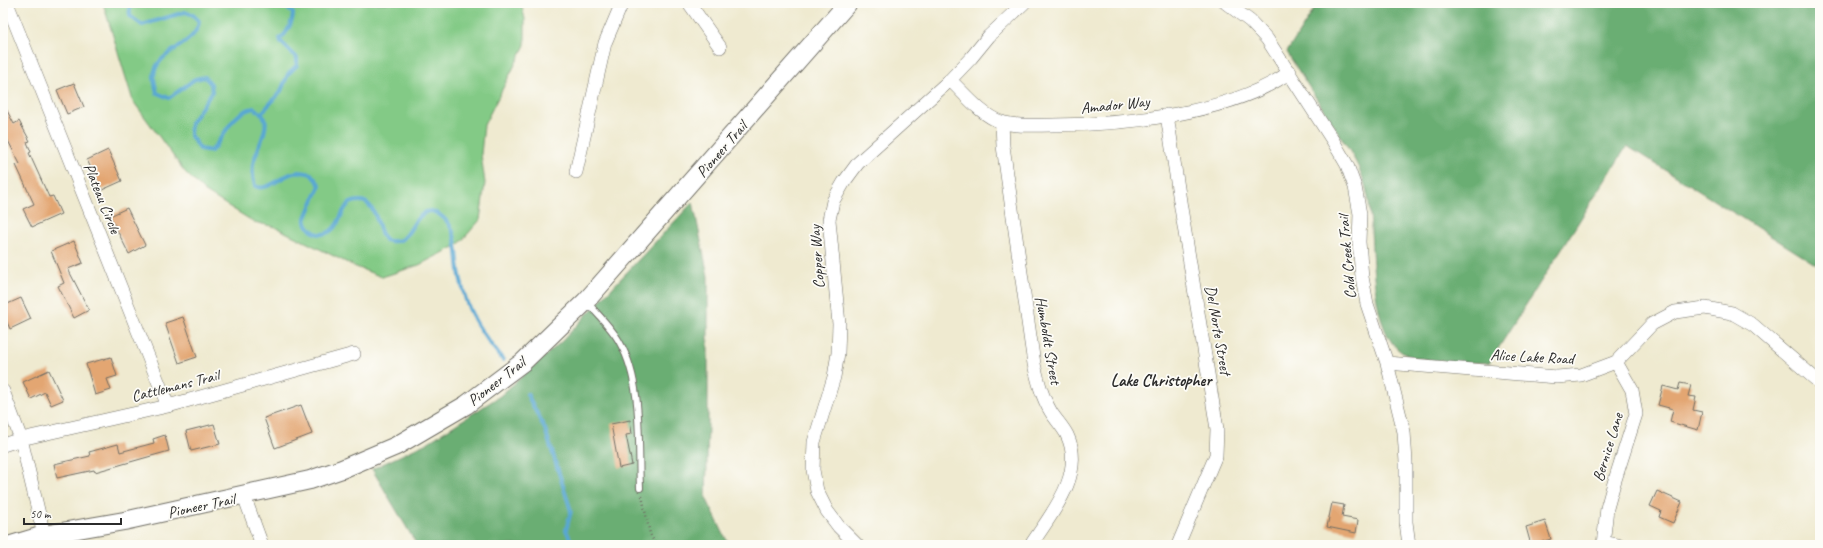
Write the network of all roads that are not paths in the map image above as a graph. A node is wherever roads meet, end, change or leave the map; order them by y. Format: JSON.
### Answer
{"nodes":[{"id":1,"x":7,"y":3,"type":"edge"},
{"id":2,"x":622,"y":3,"type":"edge"},
{"id":3,"x":689,"y":3,"type":"edge"},
{"id":4,"x":848,"y":3,"type":"edge"},
{"id":5,"x":1024,"y":3,"type":"edge"},
{"id":6,"x":1226,"y":3,"type":"edge"},
{"id":7,"x":720,"y":47,"type":"dead end"},
{"id":8,"x":1290,"y":72,"type":"junction"},
{"id":9,"x":950,"y":80,"type":"junction"},
{"id":10,"x":1167,"y":115,"type":"junction"},
{"id":11,"x":1002,"y":122,"type":"junction"},
{"id":12,"x":576,"y":172,"type":"dead end"},
{"id":13,"x":586,"y":301,"type":"junction"},
{"id":14,"x":354,"y":354,"type":"dead end"},
{"id":15,"x":1616,"y":362,"type":"junction"},
{"id":16,"x":1386,"y":363,"type":"junction"},
{"id":17,"x":1820,"y":383,"type":"edge"},
{"id":18,"x":3,"y":391,"type":"edge"},
{"id":19,"x":168,"y":406,"type":"junction"},
{"id":20,"x":21,"y":439,"type":"junction"},
{"id":21,"x":3,"y":445,"type":"edge"},
{"id":22,"x":640,"y":488,"type":"road end"},
{"id":23,"x":244,"y":496,"type":"junction"},
{"id":24,"x":44,"y":535,"type":"junction"},
{"id":25,"x":1603,"y":543,"type":"edge"},
{"id":26,"x":11,"y":545,"type":"edge"},
{"id":27,"x":262,"y":545,"type":"edge"},
{"id":28,"x":857,"y":545,"type":"edge"},
{"id":29,"x":1031,"y":545,"type":"edge"},
{"id":30,"x":1178,"y":545,"type":"edge"},
{"id":31,"x":1409,"y":545,"type":"edge"},
{"id":32,"x":1618,"y":545,"type":"edge"}],
"edges":[{"from":1,"to":19,"type":"street","name":"Plateau Circle"},
{"from":2,"to":12,"type":"street"},
{"from":3,"to":7,"type":"street"},
{"from":4,"to":13,"type":"main road","name":"Pioneer Trail"},
{"from":5,"to":9,"type":"street","name":"Copper Way"},
{"from":6,"to":8,"type":"street","name":"Cold Creek Trail"},
{"from":8,"to":10,"type":"street","name":"Amador Way"},
{"from":8,"to":16,"type":"street","name":"Cold Creek Trail"},
{"from":9,"to":11,"type":"street","name":"Amador Way"},
{"from":9,"to":28,"type":"street","name":"Copper Way"},
{"from":10,"to":11,"type":"street","name":"Amador Way"},
{"from":10,"to":30,"type":"street","name":"Del Norte Street"},
{"from":11,"to":29,"type":"street","name":"Humboldt Street"},
{"from":13,"to":22,"type":"lane"},
{"from":13,"to":23,"type":"main road","name":"Pioneer Trail"},
{"from":14,"to":19,"type":"street","name":"Cattlemans Trail"},
{"from":15,"to":16,"type":"street","name":"Alice Lake Road"},
{"from":15,"to":17,"type":"street","name":"Alice Lake Road"},
{"from":15,"to":25,"type":"street","name":"Bernice Lane"},
{"from":16,"to":31,"type":"street","name":"Cold Creek Trail"},
{"from":18,"to":20,"type":"street"},
{"from":19,"to":20,"type":"street","name":"Cattlemans Trail"},
{"from":20,"to":21,"type":"street","name":"Cattlemans Trail"},
{"from":20,"to":24,"type":"street"},
{"from":23,"to":24,"type":"main road","name":"Pioneer Trail"},
{"from":23,"to":27,"type":"street"},
{"from":24,"to":26,"type":"main road","name":"Pioneer Trail"},
{"from":25,"to":32,"type":"street"}]}
